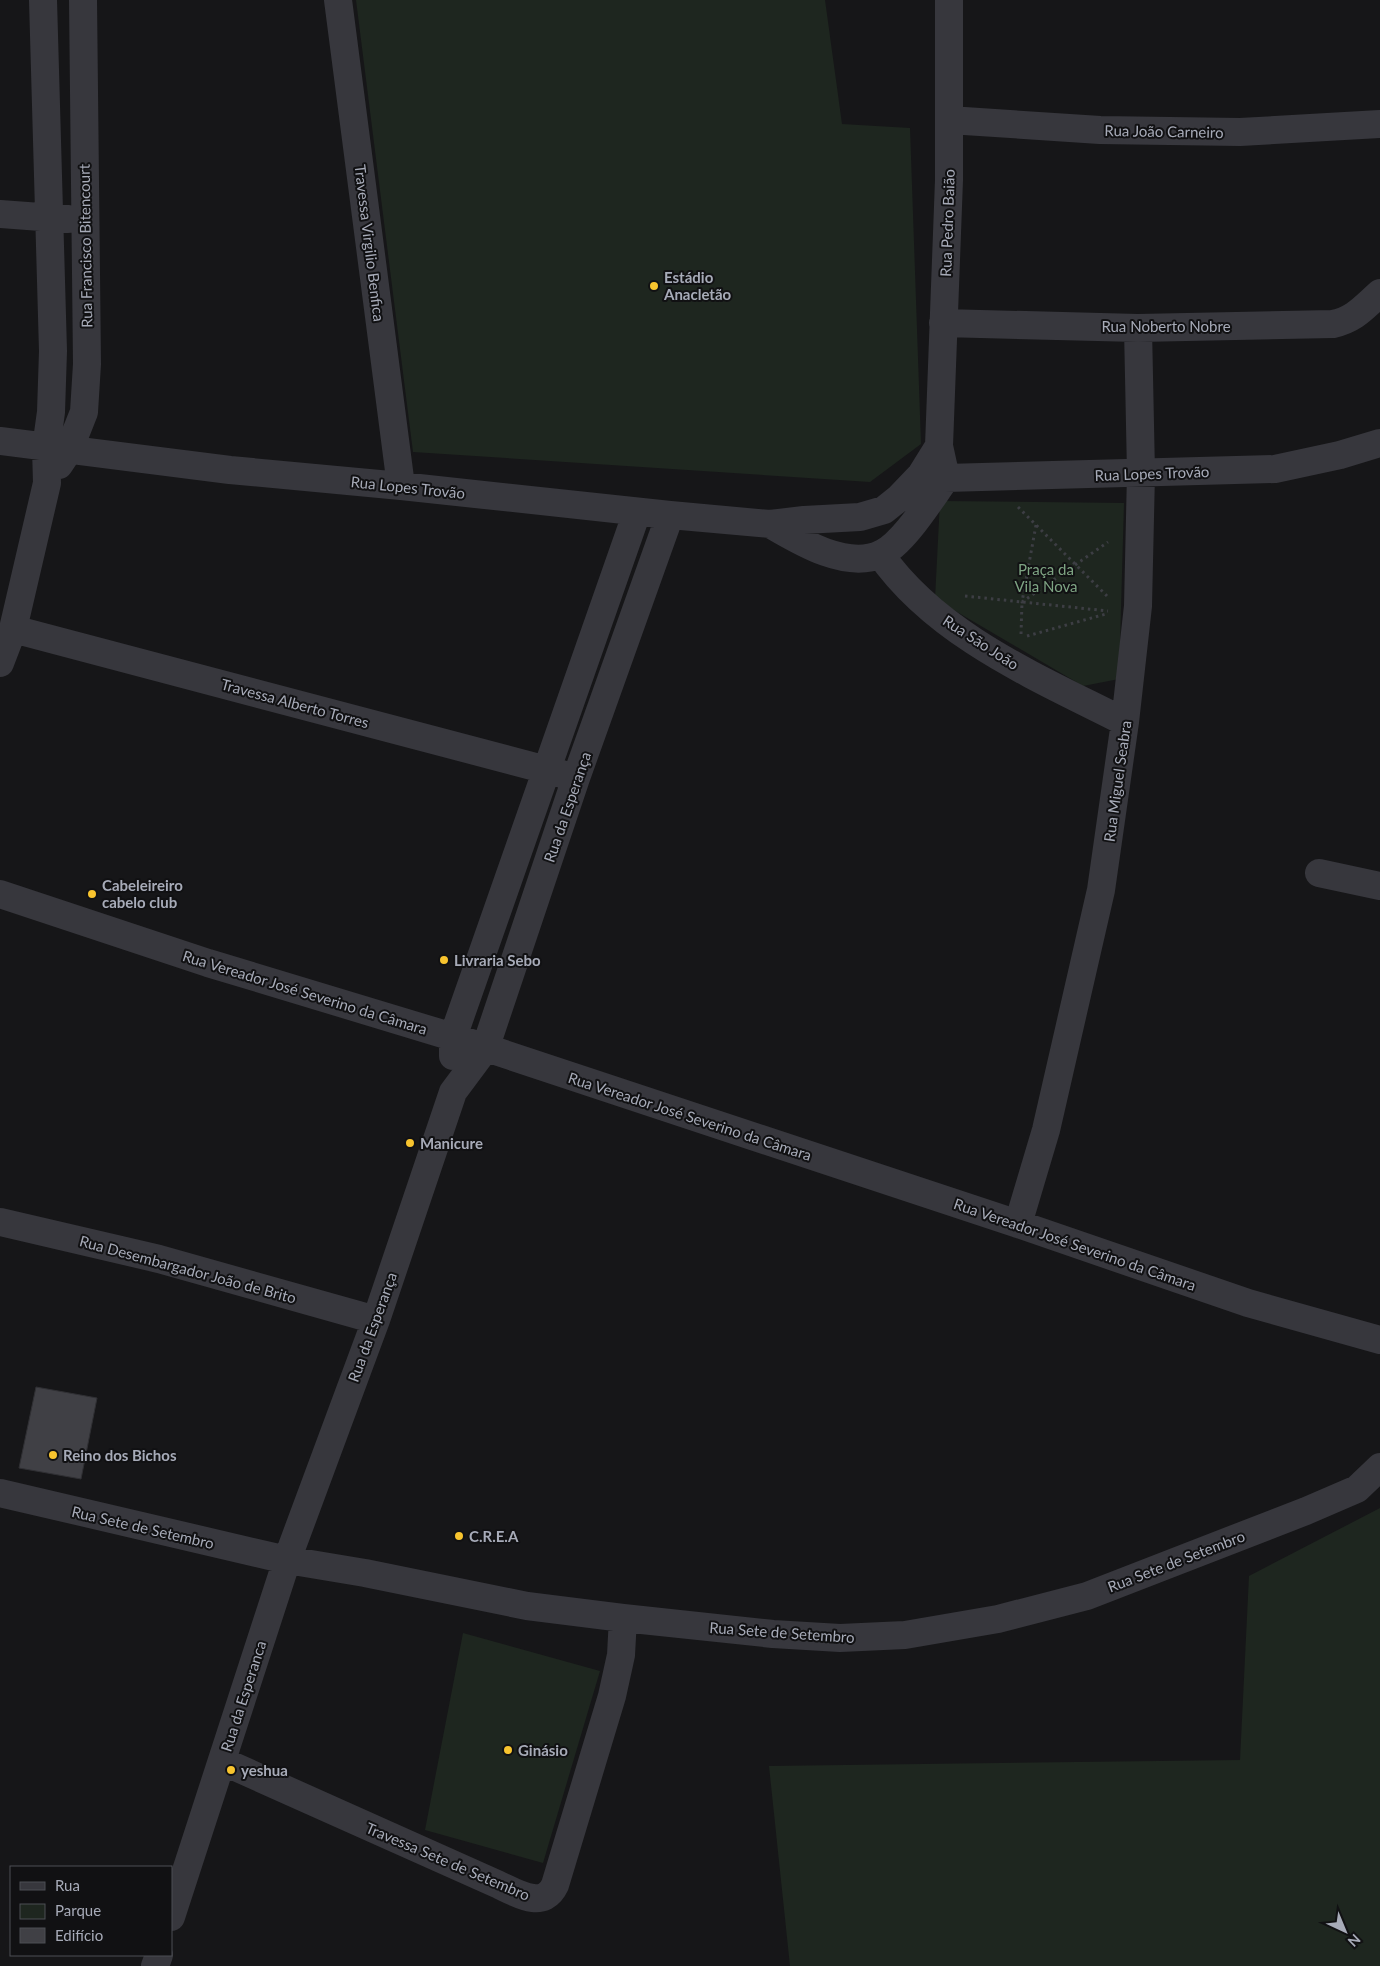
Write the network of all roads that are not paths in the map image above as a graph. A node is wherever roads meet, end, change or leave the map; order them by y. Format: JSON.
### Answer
{"nodes":[{"id":1,"x":44,"y":0,"type":"edge"},
{"id":2,"x":83,"y":0,"type":"edge"},
{"id":3,"x":338,"y":0,"type":"edge"},
{"id":4,"x":948,"y":0,"type":"edge"},
{"id":5,"x":949,"y":120,"type":"junction"},
{"id":6,"x":1380,"y":124,"type":"edge"},
{"id":7,"x":0,"y":214,"type":"edge"},
{"id":8,"x":50,"y":218,"type":"junction"},
{"id":9,"x":84,"y":219,"type":"junction"},
{"id":10,"x":1380,"y":294,"type":"edge"},
{"id":11,"x":943,"y":323,"type":"junction"},
{"id":12,"x":1138,"y":328,"type":"junction"},
{"id":13,"x":0,"y":441,"type":"edge"},
{"id":14,"x":1380,"y":442,"type":"edge"},
{"id":15,"x":58,"y":449,"type":"junction"},
{"id":16,"x":1141,"y":473,"type":"junction"},
{"id":17,"x":933,"y":477,"type":"junction"},
{"id":18,"x":401,"y":486,"type":"junction"},
{"id":19,"x":637,"y":512,"type":"junction"},
{"id":20,"x":670,"y":515,"type":"junction"},
{"id":21,"x":770,"y":524,"type":"junction"},
{"id":22,"x":880,"y":554,"type":"junction"},
{"id":23,"x":13,"y":629,"type":"junction"},
{"id":24,"x":0,"y":663,"type":"edge"},
{"id":25,"x":1125,"y":722,"type":"junction"},
{"id":26,"x":546,"y":770,"type":"junction"},
{"id":27,"x":576,"y":778,"type":"junction"},
{"id":28,"x":1319,"y":873,"type":"dead end"},
{"id":29,"x":1380,"y":886,"type":"edge"},
{"id":30,"x":0,"y":894,"type":"edge"},
{"id":31,"x":453,"y":1038,"type":"junction"},
{"id":32,"x":485,"y":1048,"type":"junction"},
{"id":33,"x":453,"y":1092,"type":"junction"},
{"id":34,"x":0,"y":1222,"type":"edge"},
{"id":35,"x":1018,"y":1224,"type":"junction"},
{"id":36,"x":376,"y":1320,"type":"junction"},
{"id":37,"x":1380,"y":1340,"type":"edge"},
{"id":38,"x":1380,"y":1467,"type":"edge"},
{"id":39,"x":0,"y":1493,"type":"edge"},
{"id":40,"x":287,"y":1560,"type":"junction"},
{"id":41,"x":623,"y":1618,"type":"junction"},
{"id":42,"x":222,"y":1761,"type":"junction"},
{"id":43,"x":172,"y":1914,"type":"edge"}],
"edges":[{"from":1,"to":8,"type":"street","name":"Rua Francisco Bitencourt"},
{"from":2,"to":9,"type":"street","name":"Rua Francisco Bitencourt"},
{"from":3,"to":18,"type":"street","name":"Travessa Virgilio Benfica"},
{"from":4,"to":5,"type":"street","name":"Rua Pedro Baião"},
{"from":5,"to":6,"type":"street","name":"Rua João Carneiro"},
{"from":5,"to":11,"type":"street","name":"Rua Pedro Baião"},
{"from":7,"to":8,"type":"street"},
{"from":8,"to":9,"type":"street"},
{"from":8,"to":15,"type":"street","name":"Rua Francisco Bitencourt"},
{"from":9,"to":15,"type":"street","name":"Rua Francisco Bitencourt"},
{"from":10,"to":12,"type":"street","name":"Rua Noberto Nobre"},
{"from":11,"to":12,"type":"street","name":"Rua Noberto Nobre"},
{"from":11,"to":17,"type":"street","name":"Rua Pedro Baião"},
{"from":12,"to":16,"type":"street","name":"Rua Miguel Seabra"},
{"from":13,"to":15,"type":"street"},
{"from":14,"to":16,"type":"street","name":"Rua Lopes Trovão"},
{"from":15,"to":18,"type":"street","name":"Rua Lopes Trovão"},
{"from":15,"to":23,"type":"street","name":"Rua Francisco Bitencourt"},
{"from":16,"to":17,"type":"street","name":"Rua Lopes Trovão"},
{"from":16,"to":25,"type":"street","name":"Rua Miguel Seabra"},
{"from":17,"to":21,"type":"street"},
{"from":17,"to":22,"type":"street"},
{"from":18,"to":19,"type":"street","name":"Rua Lopes Trovão"},
{"from":19,"to":20,"type":"street","name":"Rua Lopes Trovão"},
{"from":19,"to":26,"type":"street","name":"Rua da Esperança"},
{"from":20,"to":21,"type":"street","name":"Rua Lopes Trovão"},
{"from":20,"to":27,"type":"street","name":"Rua da Esperança"},
{"from":21,"to":22,"type":"street"},
{"from":22,"to":25,"type":"street","name":"Rua São João"},
{"from":23,"to":24,"type":"street","name":"Rua Francisco Bitencourt"},
{"from":23,"to":26,"type":"street","name":"Travessa Alberto Torres"},
{"from":25,"to":35,"type":"street","name":"Rua Miguel Seabra"},
{"from":26,"to":27,"type":"street","name":"Travessa Alberto Torres"},
{"from":26,"to":31,"type":"street","name":"Rua da Esperança"},
{"from":27,"to":32,"type":"street","name":"Rua da Esperança"},
{"from":28,"to":29,"type":"street"},
{"from":30,"to":31,"type":"street","name":"Rua Vereador José Severino da Câmara"},
{"from":31,"to":32,"type":"street","name":"Rua Vereador José Severino da Câmara"},
{"from":31,"to":33,"type":"street","name":"Rua da Esperança"},
{"from":32,"to":33,"type":"street","name":"Rua da Esperança"},
{"from":32,"to":35,"type":"street","name":"Rua Vereador José Severino da Câmara"},
{"from":33,"to":36,"type":"street","name":"Rua da Esperança"},
{"from":34,"to":36,"type":"street","name":"Rua Desembargador João de Brito"},
{"from":35,"to":37,"type":"street","name":"Rua Vereador José Severino da Câmara"},
{"from":36,"to":40,"type":"street","name":"Rua da Esperança"},
{"from":38,"to":41,"type":"street","name":"Rua Sete de Setembro"},
{"from":39,"to":40,"type":"street","name":"Rua Sete de Setembro"},
{"from":40,"to":41,"type":"street","name":"Rua Sete de Setembro"},
{"from":40,"to":42,"type":"street","name":"Rua da Esperanca"},
{"from":41,"to":42,"type":"street","name":"Travessa Sete de Setembro"},
{"from":42,"to":43,"type":"street","name":"Rua da Esperanca"}]}
